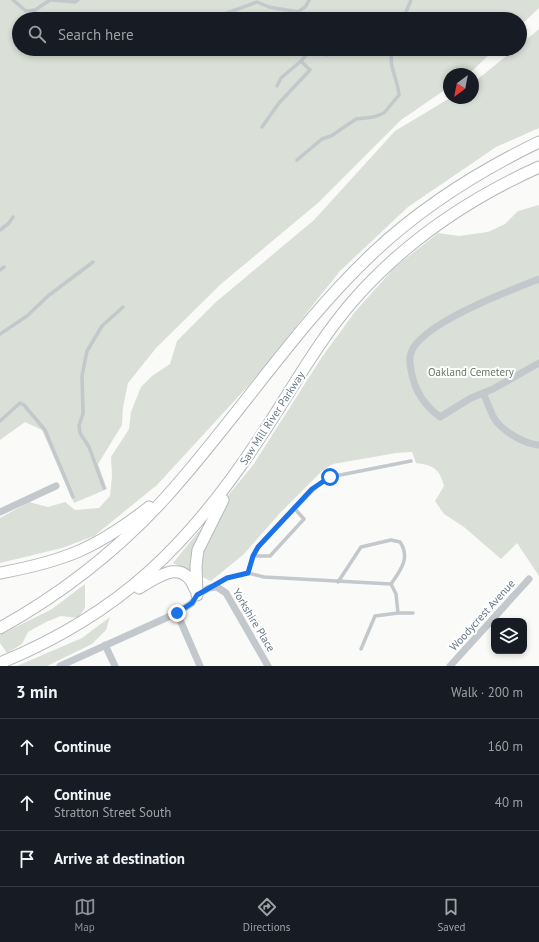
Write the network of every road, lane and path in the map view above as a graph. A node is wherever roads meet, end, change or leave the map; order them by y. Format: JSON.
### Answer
{"nodes":[{"id":1,"x":13,"y":0,"type":"edge"},
{"id":2,"x":50,"y":0,"type":"edge"},
{"id":3,"x":78,"y":0,"type":"edge"},
{"id":4,"x":309,"y":0,"type":"edge"},
{"id":5,"x":410,"y":0,"type":"edge"},
{"id":6,"x":230,"y":12,"type":"edge"},
{"id":7,"x":298,"y":12,"type":"edge"},
{"id":8,"x":298,"y":12,"type":"edge"},
{"id":9,"x":406,"y":12,"type":"edge"},
{"id":10,"x":305,"y":56,"type":"edge"},
{"id":11,"x":390,"y":56,"type":"edge"},
{"id":12,"x":301,"y":61,"type":"junction"},
{"id":13,"x":277,"y":86,"type":"dead end"},
{"id":14,"x":262,"y":127,"type":"dead end"},
{"id":15,"x":539,"y":142,"type":"edge"},
{"id":16,"x":297,"y":160,"type":"dead end"},
{"id":17,"x":539,"y":167,"type":"edge"},
{"id":18,"x":13,"y":217,"type":"dead end"},
{"id":19,"x":0,"y":230,"type":"edge"},
{"id":20,"x":93,"y":262,"type":"dead end"},
{"id":21,"x":4,"y":267,"type":"dead end"},
{"id":22,"x":0,"y":270,"type":"edge"},
{"id":23,"x":539,"y":279,"type":"edge"},
{"id":24,"x":123,"y":308,"type":"dead end"},
{"id":25,"x":0,"y":334,"type":"edge"},
{"id":26,"x":539,"y":362,"type":"edge"},
{"id":27,"x":483,"y":393,"type":"junction"},
{"id":28,"x":0,"y":421,"type":"edge"},
{"id":29,"x":539,"y":445,"type":"edge"},
{"id":30,"x":246,"y":459,"type":"junction"},
{"id":31,"x":410,"y":461,"type":"dead end"},
{"id":32,"x":56,"y":486,"type":"dead end"},
{"id":33,"x":176,"y":486,"type":"junction"},
{"id":34,"x":104,"y":488,"type":"dead end"},
{"id":35,"x":73,"y":498,"type":"dead end"},
{"id":36,"x":294,"y":508,"type":"junction"},
{"id":37,"x":0,"y":512,"type":"edge"},
{"id":38,"x":253,"y":556,"type":"junction"},
{"id":39,"x":0,"y":573,"type":"edge"},
{"id":40,"x":248,"y":573,"type":"junction"},
{"id":41,"x":529,"y":578,"type":"dead end"},
{"id":42,"x":338,"y":582,"type":"junction"},
{"id":43,"x":390,"y":584,"type":"junction"},
{"id":44,"x":209,"y":588,"type":"junction"},
{"id":45,"x":197,"y":595,"type":"junction"},
{"id":46,"x":106,"y":606,"type":"junction"},
{"id":47,"x":177,"y":613,"type":"junction"},
{"id":48,"x":398,"y":613,"type":"junction"},
{"id":49,"x":413,"y":613,"type":"dead end"},
{"id":50,"x":0,"y":628,"type":"edge"},
{"id":51,"x":105,"y":645,"type":"junction"},
{"id":52,"x":361,"y":649,"type":"dead end"},
{"id":53,"x":0,"y":663,"type":"edge"},
{"id":54,"x":60,"y":666,"type":"edge"},
{"id":55,"x":114,"y":666,"type":"edge"},
{"id":56,"x":200,"y":666,"type":"edge"},
{"id":57,"x":268,"y":666,"type":"edge"},
{"id":58,"x":450,"y":666,"type":"edge"}],
"edges":[{"from":1,"to":2,"type":"lane"},
{"from":2,"to":3,"type":"lane"},
{"from":4,"to":7,"type":"lane"},
{"from":5,"to":9,"type":"lane"},
{"from":6,"to":8,"type":"lane"},
{"from":10,"to":12,"type":"lane"},
{"from":11,"to":16,"type":"lane"},
{"from":12,"to":13,"type":"lane"},
{"from":12,"to":14,"type":"lane"},
{"from":15,"to":33,"type":"highway"},
{"from":17,"to":30,"type":"highway","name":"Saw Mill River Parkway"},
{"from":18,"to":19,"type":"lane"},
{"from":20,"to":25,"type":"lane"},
{"from":21,"to":22,"type":"lane"},
{"from":23,"to":27,"type":"street"},
{"from":24,"to":34,"type":"lane"},
{"from":26,"to":27,"type":"street"},
{"from":27,"to":29,"type":"street"},
{"from":28,"to":35,"type":"lane"},
{"from":30,"to":45,"type":"highway"},
{"from":30,"to":46,"type":"highway","name":"Saw Mill River Parkway"},
{"from":31,"to":36,"type":"lane"},
{"from":32,"to":37,"type":"street"},
{"from":33,"to":39,"type":"highway"},
{"from":33,"to":50,"type":"highway"},
{"from":36,"to":38,"type":"lane"},
{"from":36,"to":38,"type":"lane"},
{"from":38,"to":40,"type":"lane"},
{"from":40,"to":42,"type":"lane"},
{"from":40,"to":44,"type":"lane"},
{"from":41,"to":58,"type":"street","name":"Woodycrest Avenue"},
{"from":42,"to":43,"type":"lane"},
{"from":42,"to":43,"type":"lane"},
{"from":43,"to":48,"type":"lane"},
{"from":44,"to":45,"type":"street"},
{"from":44,"to":57,"type":"street","name":"Yorkshire Place"},
{"from":45,"to":46,"type":"highway"},
{"from":45,"to":47,"type":"street"},
{"from":46,"to":53,"type":"highway","name":"Saw Mill River Parkway"},
{"from":47,"to":51,"type":"street"},
{"from":47,"to":56,"type":"street"},
{"from":48,"to":49,"type":"lane"},
{"from":48,"to":52,"type":"lane"},
{"from":51,"to":54,"type":"street"},
{"from":51,"to":55,"type":"street"}]}
